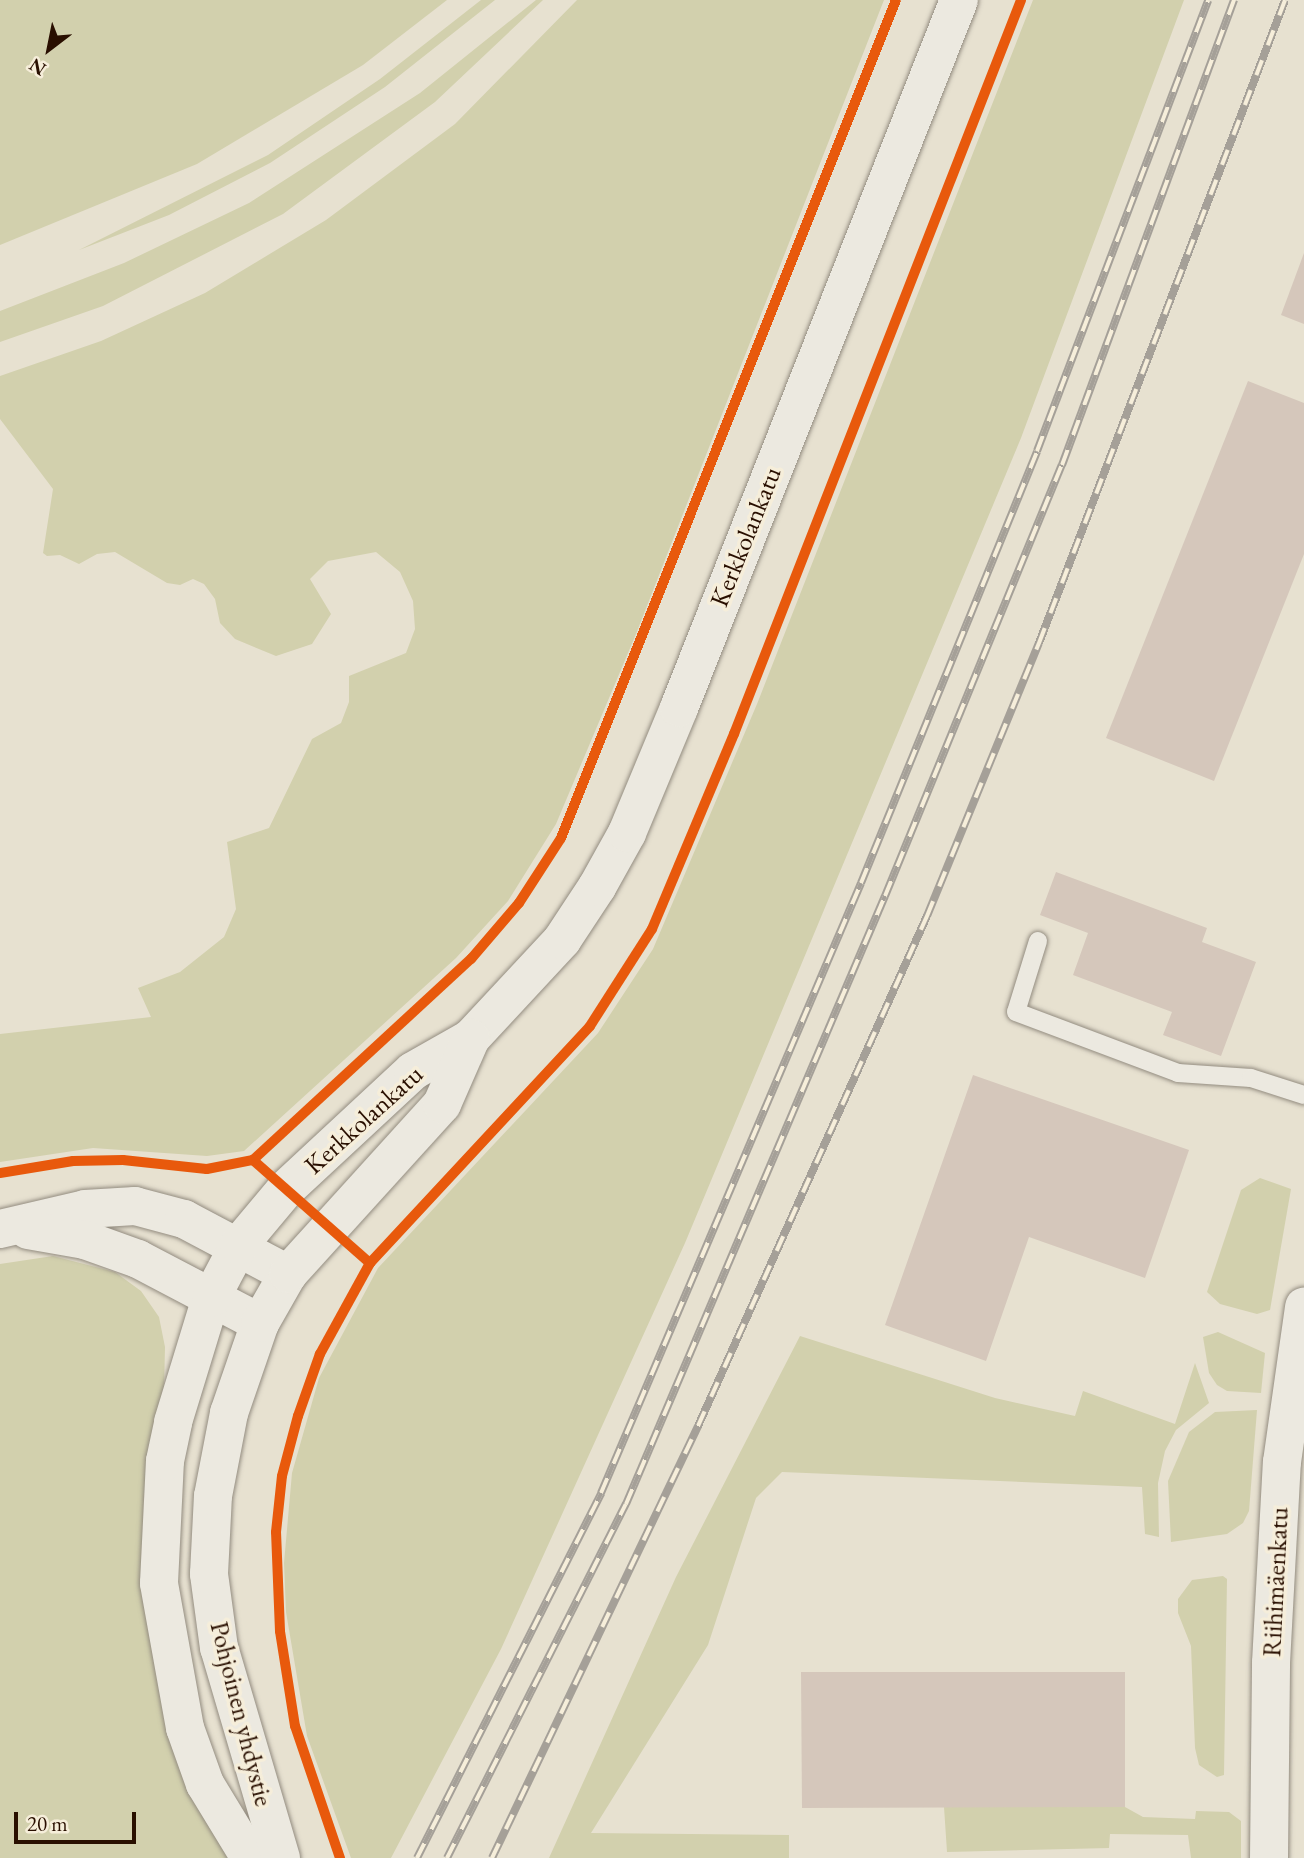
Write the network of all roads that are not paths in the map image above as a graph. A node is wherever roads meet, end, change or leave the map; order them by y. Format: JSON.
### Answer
{"nodes":[{"id":1,"x":959,"y":0,"type":"edge"},
{"id":2,"x":1038,"y":941,"type":"dead end"},
{"id":3,"x":471,"y":1038,"type":"junction"},
{"id":4,"x":1304,"y":1095,"type":"edge"},
{"id":5,"x":6,"y":1228,"type":"edge"},
{"id":6,"x":239,"y":1245,"type":"junction"},
{"id":7,"x":288,"y":1273,"type":"junction"},
{"id":8,"x":211,"y":1298,"type":"junction"},
{"id":9,"x":1304,"y":1307,"type":"edge"},
{"id":10,"x":260,"y":1323,"type":"junction"},
{"id":11,"x":250,"y":1858,"type":"edge"},
{"id":12,"x":281,"y":1858,"type":"edge"},
{"id":13,"x":1269,"y":1858,"type":"edge"}],
"edges":[{"from":1,"to":3,"type":"main road","name":"Kerkkolankatu"},
{"from":2,"to":4,"type":"lane"},
{"from":3,"to":6,"type":"main road","name":"Kerkkolankatu"},
{"from":3,"to":7,"type":"main road","name":"Kerkkolankatu"},
{"from":5,"to":6,"type":"main road"},
{"from":5,"to":8,"type":"main road"},
{"from":6,"to":7,"type":"main road"},
{"from":6,"to":8,"type":"main road","name":"Kerkkolankatu"},
{"from":7,"to":10,"type":"main road","name":"Kerkkolankatu"},
{"from":8,"to":10,"type":"main road"},
{"from":8,"to":11,"type":"main road","name":"Pohjoinen yhdystie"},
{"from":9,"to":13,"type":"main road","name":"Riihimäenkatu"},
{"from":10,"to":12,"type":"main road","name":"Pohjoinen yhdystie"}]}
